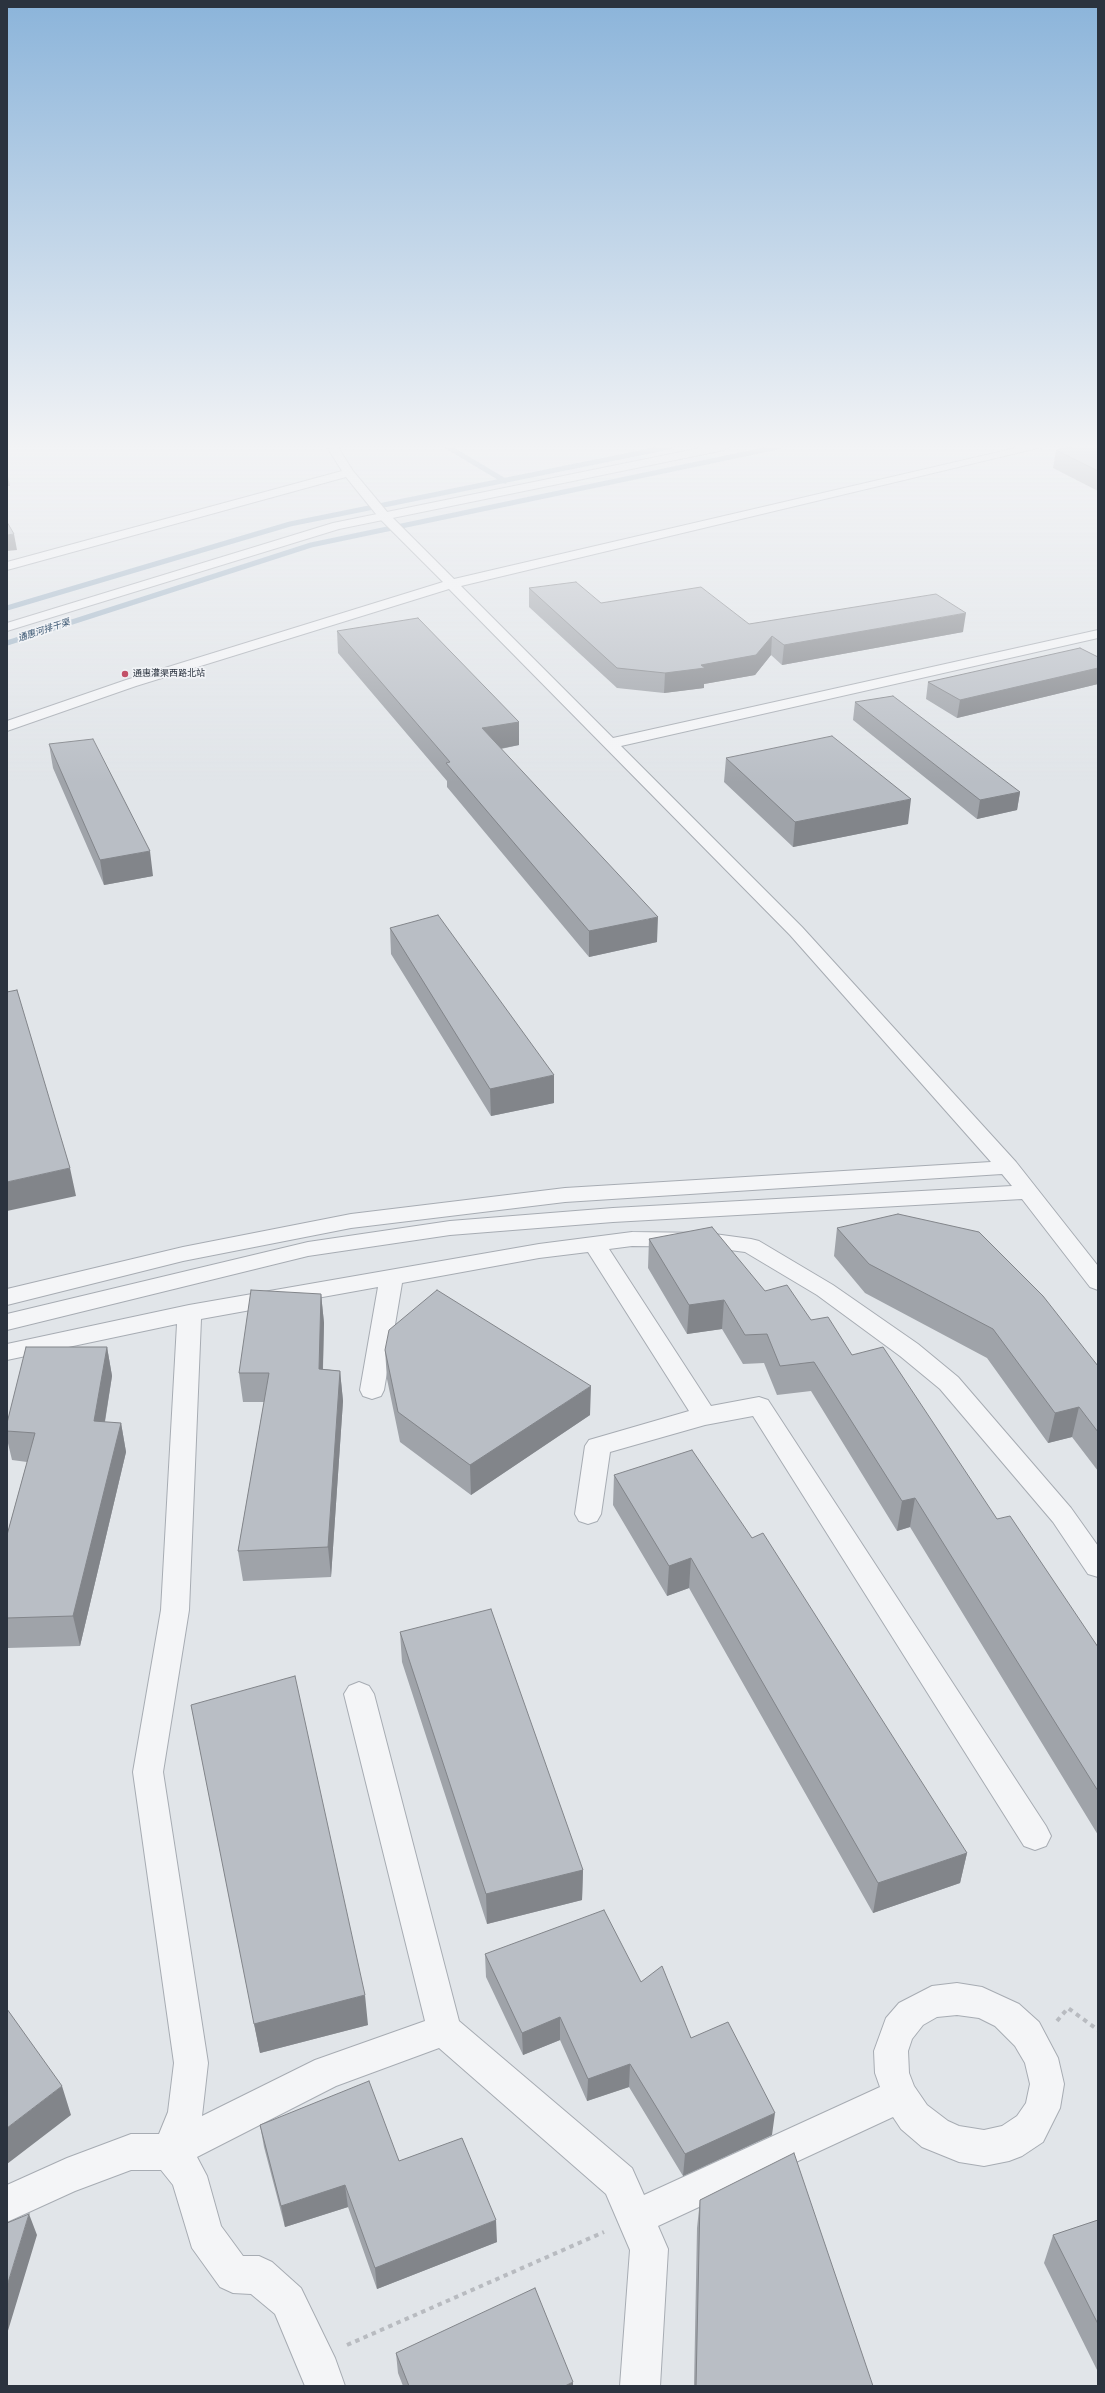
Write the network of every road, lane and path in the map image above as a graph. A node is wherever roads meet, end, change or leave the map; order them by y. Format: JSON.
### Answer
{"nodes":[{"id":1,"x":34,"y":559,"type":"edge"},
{"id":2,"x":230,"y":559,"type":"edge"},
{"id":3,"x":426,"y":559,"type":"edge"},
{"id":4,"x":556,"y":559,"type":"edge"},
{"id":5,"x":7,"y":566,"type":"edge"},
{"id":6,"x":451,"y":584,"type":"junction"},
{"id":7,"x":7,"y":627,"type":"edge"},
{"id":8,"x":1098,"y":634,"type":"edge"},
{"id":9,"x":7,"y":726,"type":"edge"},
{"id":10,"x":610,"y":744,"type":"junction"},
{"id":11,"x":1008,"y":1168,"type":"junction"},
{"id":12,"x":1027,"y":1192,"type":"junction"},
{"id":13,"x":594,"y":1244,"type":"junction"},
{"id":14,"x":391,"y":1277,"type":"junction"},
{"id":15,"x":1098,"y":1282,"type":"edge"},
{"id":16,"x":7,"y":1297,"type":"edge"},
{"id":17,"x":189,"y":1313,"type":"junction"},
{"id":18,"x":7,"y":1322,"type":"edge"},
{"id":19,"x":7,"y":1352,"type":"edge"},
{"id":20,"x":372,"y":1390,"type":"dead end"},
{"id":21,"x":705,"y":1416,"type":"junction"},
{"id":22,"x":588,"y":1514,"type":"dead end"},
{"id":23,"x":1098,"y":1567,"type":"edge"},
{"id":24,"x":359,"y":1694,"type":"dead end"},
{"id":25,"x":1035,"y":1836,"type":"dead end"},
{"id":26,"x":444,"y":2030,"type":"junction"},
{"id":27,"x":1098,"y":2030,"type":"edge"},
{"id":28,"x":1035,"y":2047,"type":"junction"},
{"id":29,"x":900,"y":2096,"type":"junction"},
{"id":30,"x":169,"y":2152,"type":"junction"},
{"id":31,"x":7,"y":2204,"type":"edge"},
{"id":32,"x":635,"y":2218,"type":"junction"},
{"id":33,"x":320,"y":2372,"type":"edge"},
{"id":34,"x":640,"y":2386,"type":"edge"}],
"edges":[{"from":1,"to":5,"type":"street"},
{"from":2,"to":7,"type":"street"},
{"from":3,"to":6,"type":"street"},
{"from":4,"to":6,"type":"street"},
{"from":6,"to":9,"type":"street"},
{"from":6,"to":10,"type":"street"},
{"from":8,"to":10,"type":"street"},
{"from":10,"to":11,"type":"street"},
{"from":11,"to":12,"type":"street"},
{"from":11,"to":16,"type":"street"},
{"from":12,"to":15,"type":"street"},
{"from":12,"to":18,"type":"street"},
{"from":13,"to":14,"type":"street"},
{"from":13,"to":21,"type":"street"},
{"from":13,"to":23,"type":"street"},
{"from":14,"to":17,"type":"street"},
{"from":14,"to":20,"type":"street"},
{"from":17,"to":19,"type":"street"},
{"from":17,"to":30,"type":"street"},
{"from":21,"to":22,"type":"street"},
{"from":21,"to":25,"type":"street"},
{"from":24,"to":26,"type":"street"},
{"from":26,"to":30,"type":"street"},
{"from":26,"to":32,"type":"street"},
{"from":27,"to":28,"type":"path"},
{"from":28,"to":29,"type":"street"},
{"from":28,"to":29,"type":"street"},
{"from":29,"to":32,"type":"street"},
{"from":30,"to":31,"type":"street"},
{"from":30,"to":33,"type":"street"},
{"from":32,"to":33,"type":"path"},
{"from":32,"to":34,"type":"street"}]}
